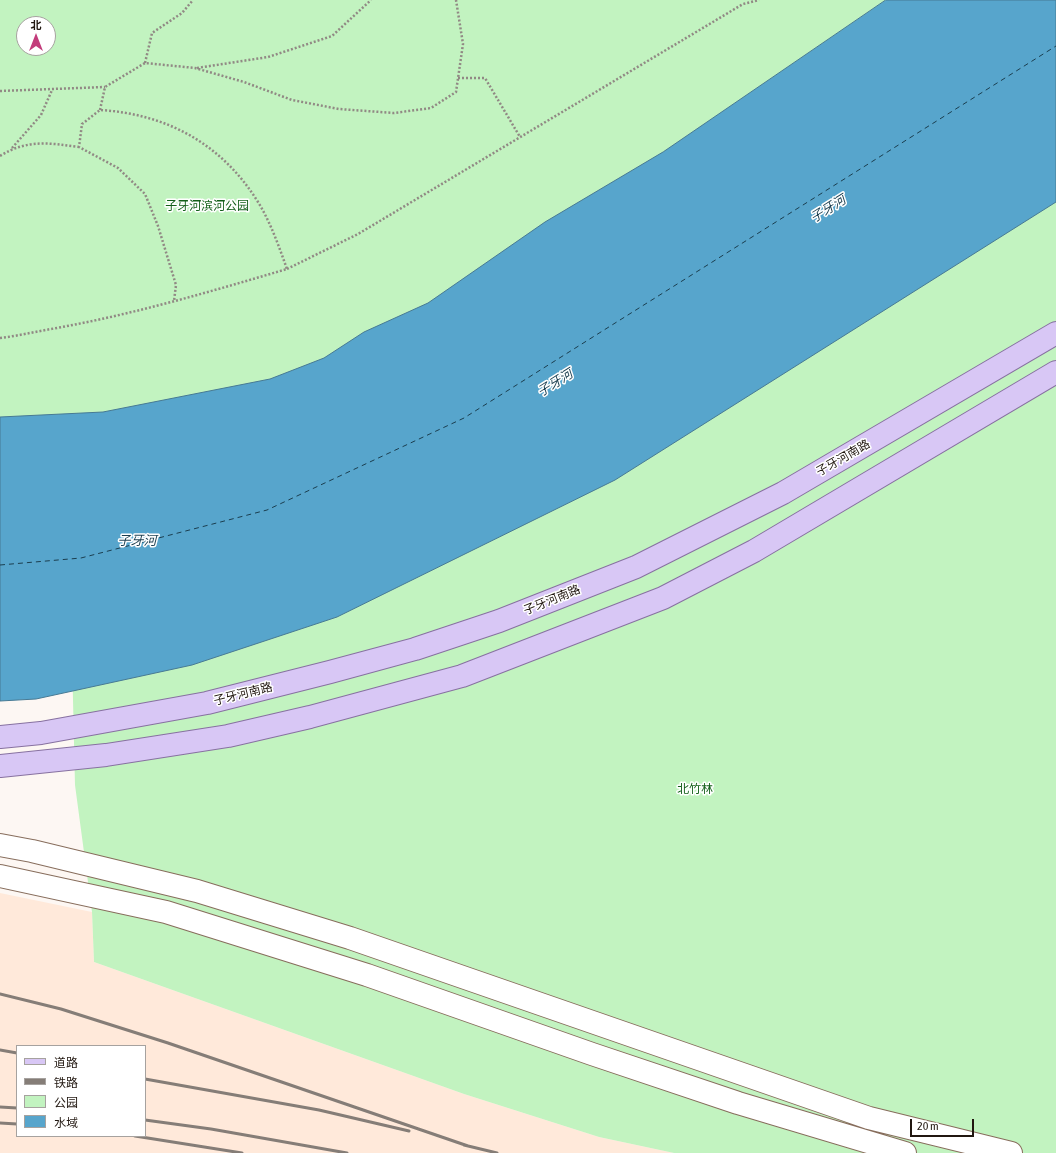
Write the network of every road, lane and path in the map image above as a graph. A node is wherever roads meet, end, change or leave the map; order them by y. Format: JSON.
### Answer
{"nodes":[{"id":1,"x":193,"y":0,"type":"edge"},
{"id":2,"x":371,"y":0,"type":"edge"},
{"id":3,"x":456,"y":0,"type":"edge"},
{"id":4,"x":759,"y":0,"type":"edge"},
{"id":5,"x":145,"y":63,"type":"junction"},
{"id":6,"x":195,"y":68,"type":"junction"},
{"id":7,"x":458,"y":78,"type":"junction"},
{"id":8,"x":105,"y":86,"type":"junction"},
{"id":9,"x":52,"y":90,"type":"junction"},
{"id":10,"x":0,"y":91,"type":"edge"},
{"id":11,"x":100,"y":110,"type":"junction"},
{"id":12,"x":520,"y":137,"type":"junction"},
{"id":13,"x":79,"y":147,"type":"junction"},
{"id":14,"x":11,"y":148,"type":"junction"},
{"id":15,"x":0,"y":156,"type":"edge"},
{"id":16,"x":287,"y":269,"type":"junction"},
{"id":17,"x":174,"y":301,"type":"junction"},
{"id":18,"x":1056,"y":333,"type":"edge"},
{"id":19,"x":0,"y":338,"type":"edge"},
{"id":20,"x":1056,"y":372,"type":"edge"},
{"id":21,"x":0,"y":737,"type":"edge"},
{"id":22,"x":0,"y":766,"type":"edge"},
{"id":23,"x":0,"y":845,"type":"edge"},
{"id":24,"x":0,"y":876,"type":"edge"},
{"id":25,"x":905,"y":1153,"type":"edge"},
{"id":26,"x":1011,"y":1153,"type":"edge"}],
"edges":[{"from":1,"to":5,"type":"path"},
{"from":2,"to":6,"type":"path"},
{"from":3,"to":7,"type":"path"},
{"from":4,"to":12,"type":"path"},
{"from":5,"to":6,"type":"path"},
{"from":5,"to":8,"type":"path"},
{"from":6,"to":7,"type":"path"},
{"from":7,"to":12,"type":"path"},
{"from":8,"to":9,"type":"path"},
{"from":8,"to":11,"type":"path"},
{"from":9,"to":10,"type":"path"},
{"from":9,"to":14,"type":"path"},
{"from":11,"to":13,"type":"path"},
{"from":11,"to":16,"type":"path"},
{"from":12,"to":16,"type":"path"},
{"from":13,"to":14,"type":"path"},
{"from":13,"to":17,"type":"path"},
{"from":14,"to":15,"type":"path"},
{"from":16,"to":17,"type":"path"},
{"from":17,"to":19,"type":"path"},
{"from":18,"to":21,"type":"main road","name":"子牙河南路"},
{"from":20,"to":22,"type":"main road"},
{"from":23,"to":26,"type":"street"},
{"from":24,"to":25,"type":"street"}]}
